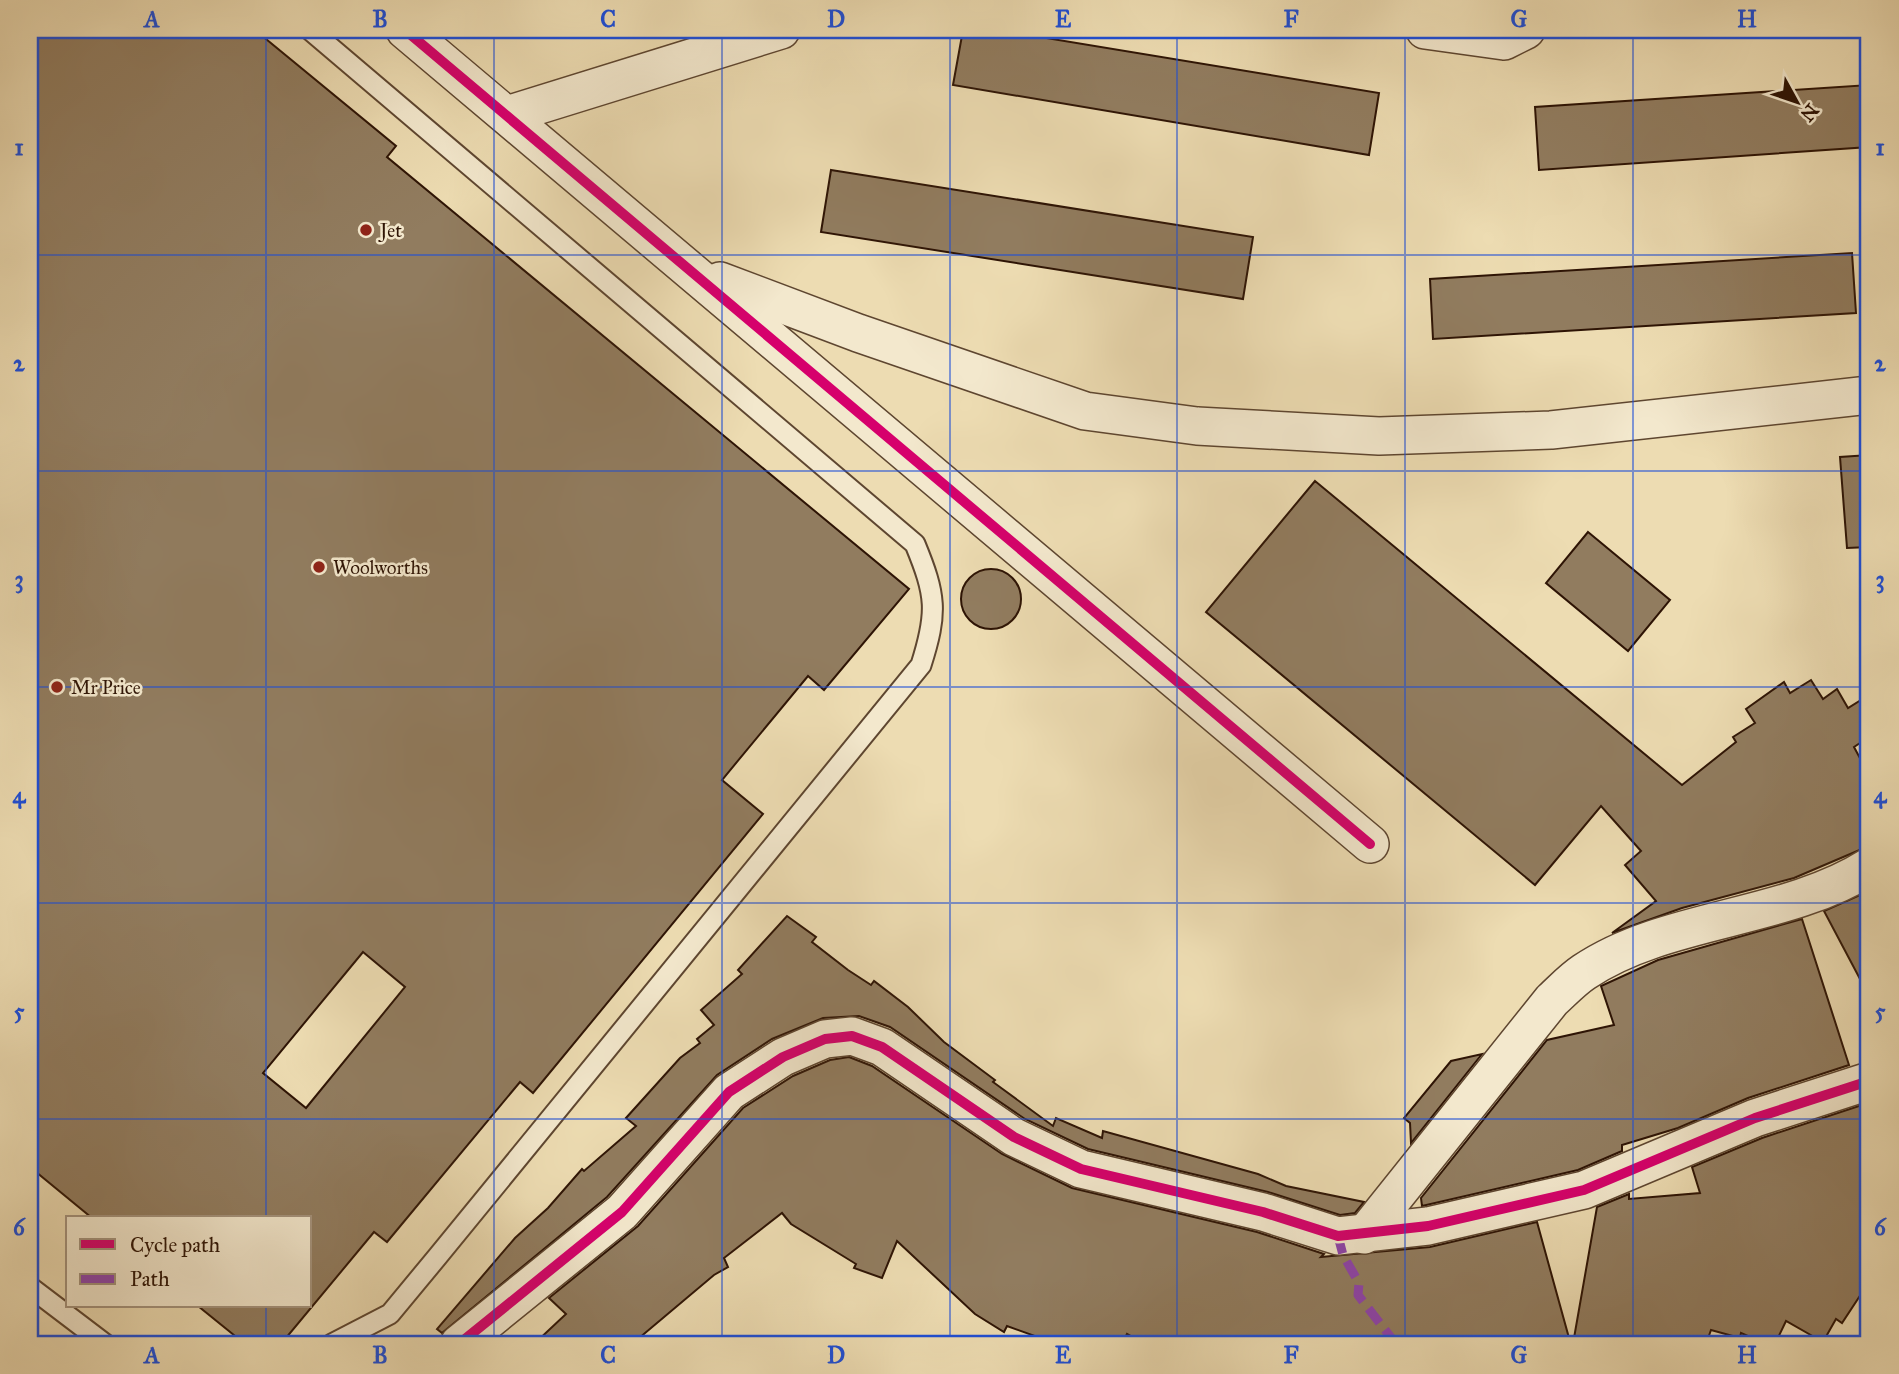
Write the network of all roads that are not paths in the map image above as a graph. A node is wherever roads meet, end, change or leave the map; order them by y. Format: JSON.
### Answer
{"nodes":[{"id":1,"x":310,"y":30,"type":"edge"},
{"id":2,"x":405,"y":30,"type":"edge"},
{"id":3,"x":780,"y":30,"type":"edge"},
{"id":4,"x":1425,"y":30,"type":"edge"},
{"id":5,"x":1526,"y":30,"type":"edge"},
{"id":6,"x":507,"y":115,"type":"junction"},
{"id":7,"x":693,"y":271,"type":"junction"},
{"id":8,"x":1869,"y":396,"type":"edge"},
{"id":9,"x":1370,"y":844,"type":"dead end"},
{"id":10,"x":1869,"y":867,"type":"edge"},
{"id":11,"x":1869,"y":1082,"type":"edge"},
{"id":12,"x":1364,"y":1235,"type":"junction"},
{"id":13,"x":30,"y":1287,"type":"edge"},
{"id":14,"x":105,"y":1344,"type":"edge"},
{"id":15,"x":332,"y":1344,"type":"edge"},
{"id":16,"x":459,"y":1344,"type":"edge"}],
"edges":[{"from":1,"to":15,"type":"lane"},
{"from":2,"to":6,"type":"street"},
{"from":3,"to":6,"type":"street"},
{"from":4,"to":5,"type":"street"},
{"from":6,"to":7,"type":"street"},
{"from":7,"to":8,"type":"street"},
{"from":7,"to":9,"type":"street"},
{"from":10,"to":12,"type":"street"},
{"from":11,"to":12,"type":"street"},
{"from":12,"to":16,"type":"street"},
{"from":13,"to":14,"type":"lane"}]}
